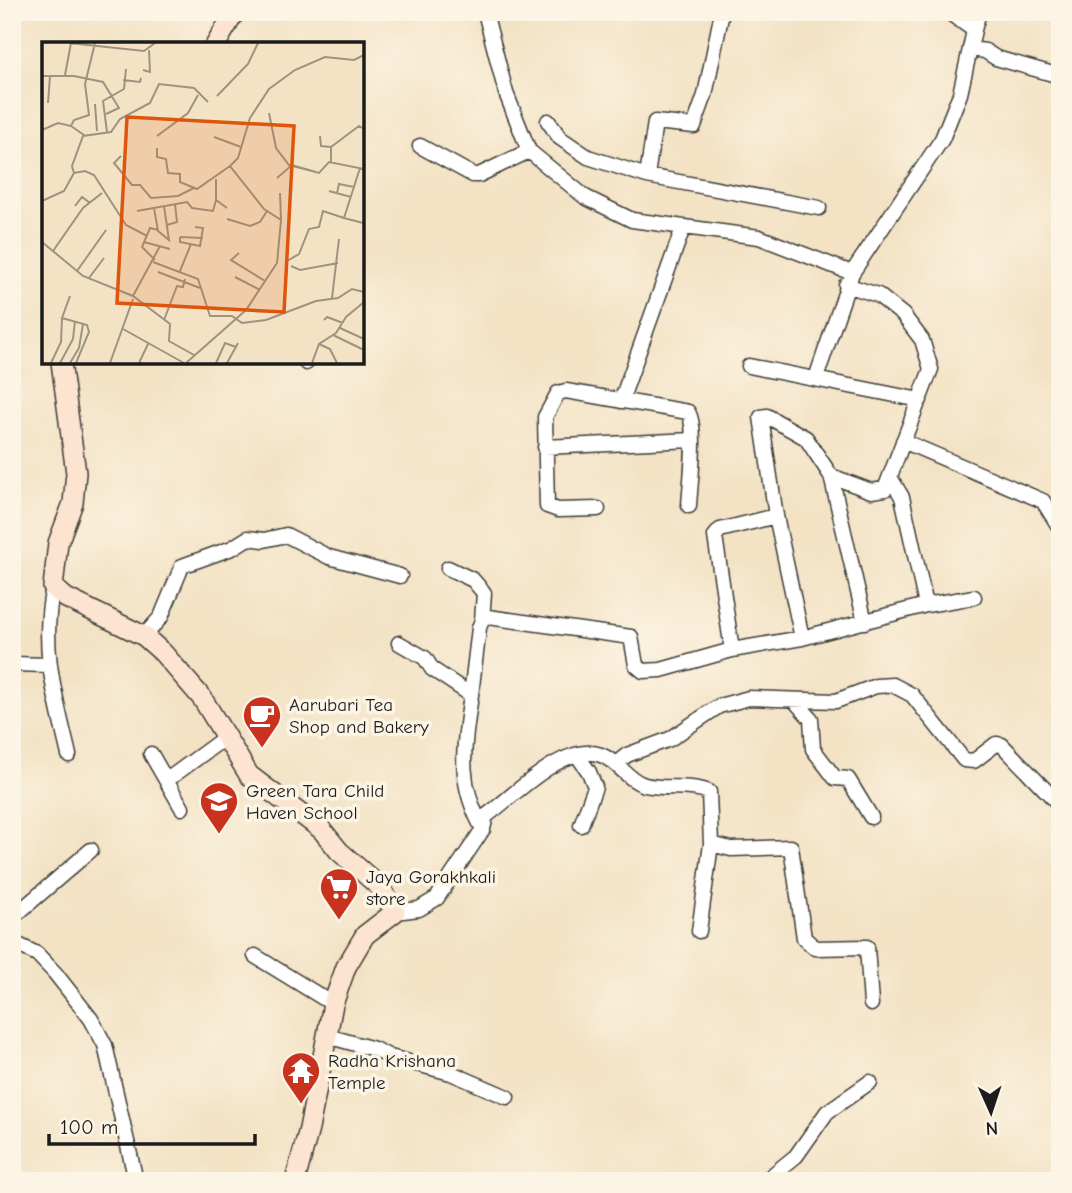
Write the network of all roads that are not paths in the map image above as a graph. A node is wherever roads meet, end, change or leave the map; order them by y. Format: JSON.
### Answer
{"nodes":[{"id":1,"x":235,"y":12,"type":"edge"},
{"id":2,"x":485,"y":12,"type":"edge"},
{"id":3,"x":722,"y":12,"type":"edge"},
{"id":4,"x":948,"y":12,"type":"edge"},
{"id":5,"x":979,"y":12,"type":"edge"},
{"id":6,"x":974,"y":30,"type":"junction"},
{"id":7,"x":217,"y":42,"type":"edge"},
{"id":8,"x":970,"y":49,"type":"junction"},
{"id":9,"x":1060,"y":76,"type":"edge"},
{"id":10,"x":548,"y":121,"type":"dead end"},
{"id":11,"x":420,"y":146,"type":"dead end"},
{"id":12,"x":529,"y":150,"type":"junction"},
{"id":13,"x":647,"y":176,"type":"junction"},
{"id":14,"x":819,"y":208,"type":"dead end"},
{"id":15,"x":683,"y":228,"type":"junction"},
{"id":16,"x":849,"y":279,"type":"junction"},
{"id":17,"x":61,"y":364,"type":"edge"},
{"id":18,"x":748,"y":366,"type":"dead end"},
{"id":19,"x":816,"y":378,"type":"junction"},
{"id":20,"x":920,"y":400,"type":"junction"},
{"id":21,"x":621,"y":401,"type":"junction"},
{"id":22,"x":692,"y":440,"type":"junction"},
{"id":23,"x":903,"y":441,"type":"junction"},
{"id":24,"x":545,"y":447,"type":"junction"},
{"id":25,"x":831,"y":476,"type":"junction"},
{"id":26,"x":890,"y":477,"type":"junction"},
{"id":27,"x":689,"y":506,"type":"dead end"},
{"id":28,"x":598,"y":509,"type":"dead end"},
{"id":29,"x":776,"y":516,"type":"junction"},
{"id":30,"x":1060,"y":528,"type":"edge"},
{"id":31,"x":448,"y":568,"type":"dead end"},
{"id":32,"x":400,"y":576,"type":"dead end"},
{"id":33,"x":53,"y":587,"type":"junction"},
{"id":34,"x":974,"y":597,"type":"dead end"},
{"id":35,"x":926,"y":605,"type":"junction"},
{"id":36,"x":482,"y":620,"type":"junction"},
{"id":37,"x":865,"y":622,"type":"junction"},
{"id":38,"x":144,"y":636,"type":"junction"},
{"id":39,"x":802,"y":638,"type":"junction"},
{"id":40,"x":399,"y":643,"type":"dead end"},
{"id":41,"x":732,"y":650,"type":"junction"},
{"id":42,"x":12,"y":664,"type":"edge"},
{"id":43,"x":48,"y":665,"type":"junction"},
{"id":44,"x":471,"y":695,"type":"junction"},
{"id":45,"x":795,"y":701,"type":"junction"},
{"id":46,"x":227,"y":736,"type":"junction"},
{"id":47,"x":151,"y":754,"type":"dead end"},
{"id":48,"x":69,"y":755,"type":"dead end"},
{"id":49,"x":577,"y":755,"type":"junction"},
{"id":50,"x":617,"y":763,"type":"junction"},
{"id":51,"x":167,"y":780,"type":"junction"},
{"id":52,"x":1060,"y":805,"type":"edge"},
{"id":53,"x":182,"y":808,"type":"dead end"},
{"id":54,"x":871,"y":817,"type":"dead end"},
{"id":55,"x":580,"y":825,"type":"dead end"},
{"id":56,"x":483,"y":829,"type":"junction"},
{"id":57,"x":711,"y":844,"type":"junction"},
{"id":58,"x":91,"y":850,"type":"dead end"},
{"id":59,"x":395,"y":912,"type":"junction"},
{"id":60,"x":12,"y":918,"type":"edge"},
{"id":61,"x":699,"y":930,"type":"dead end"},
{"id":62,"x":12,"y":942,"type":"edge"},
{"id":63,"x":255,"y":956,"type":"dead end"},
{"id":64,"x":333,"y":1004,"type":"junction"},
{"id":65,"x":871,"y":1004,"type":"dead end"},
{"id":66,"x":327,"y":1036,"type":"junction"},
{"id":67,"x":870,"y":1082,"type":"dead end"},
{"id":68,"x":508,"y":1097,"type":"dead end"},
{"id":69,"x":135,"y":1181,"type":"edge"},
{"id":70,"x":295,"y":1181,"type":"edge"},
{"id":71,"x":765,"y":1181,"type":"edge"}],
"edges":[{"from":1,"to":7,"type":"main road"},
{"from":2,"to":12,"type":"street"},
{"from":3,"to":13,"type":"street"},
{"from":4,"to":6,"type":"street"},
{"from":5,"to":6,"type":"street"},
{"from":6,"to":8,"type":"street"},
{"from":8,"to":9,"type":"street"},
{"from":8,"to":16,"type":"street"},
{"from":10,"to":13,"type":"street"},
{"from":11,"to":12,"type":"street"},
{"from":12,"to":15,"type":"street"},
{"from":13,"to":14,"type":"street"},
{"from":15,"to":16,"type":"street"},
{"from":15,"to":21,"type":"street"},
{"from":16,"to":19,"type":"street"},
{"from":16,"to":20,"type":"street"},
{"from":17,"to":33,"type":"main road"},
{"from":18,"to":19,"type":"street"},
{"from":19,"to":20,"type":"street"},
{"from":20,"to":23,"type":"street"},
{"from":21,"to":22,"type":"street"},
{"from":21,"to":24,"type":"street"},
{"from":22,"to":24,"type":"street"},
{"from":22,"to":27,"type":"street"},
{"from":23,"to":26,"type":"street"},
{"from":23,"to":30,"type":"street"},
{"from":24,"to":28,"type":"street"},
{"from":25,"to":26,"type":"street"},
{"from":25,"to":29,"type":"street"},
{"from":25,"to":37,"type":"street"},
{"from":26,"to":35,"type":"street"},
{"from":29,"to":39,"type":"street"},
{"from":29,"to":41,"type":"street"},
{"from":31,"to":36,"type":"street"},
{"from":32,"to":38,"type":"street"},
{"from":33,"to":38,"type":"main road"},
{"from":33,"to":43,"type":"street"},
{"from":34,"to":35,"type":"street"},
{"from":35,"to":37,"type":"street"},
{"from":36,"to":41,"type":"street"},
{"from":36,"to":44,"type":"street"},
{"from":37,"to":39,"type":"street"},
{"from":38,"to":46,"type":"main road"},
{"from":39,"to":41,"type":"street"},
{"from":40,"to":44,"type":"street"},
{"from":42,"to":43,"type":"street"},
{"from":43,"to":48,"type":"street"},
{"from":44,"to":56,"type":"street"},
{"from":45,"to":50,"type":"street"},
{"from":45,"to":52,"type":"street"},
{"from":45,"to":54,"type":"street"},
{"from":46,"to":51,"type":"street"},
{"from":46,"to":59,"type":"main road"},
{"from":47,"to":51,"type":"street"},
{"from":49,"to":50,"type":"street"},
{"from":49,"to":55,"type":"street"},
{"from":49,"to":56,"type":"street"},
{"from":50,"to":57,"type":"street"},
{"from":51,"to":53,"type":"street"},
{"from":56,"to":59,"type":"street"},
{"from":57,"to":61,"type":"street"},
{"from":57,"to":65,"type":"street"},
{"from":58,"to":60,"type":"street"},
{"from":59,"to":64,"type":"main road"},
{"from":62,"to":69,"type":"street"},
{"from":63,"to":64,"type":"street"},
{"from":64,"to":66,"type":"main road"},
{"from":66,"to":68,"type":"street"},
{"from":66,"to":70,"type":"main road"},
{"from":67,"to":71,"type":"street"}]}
